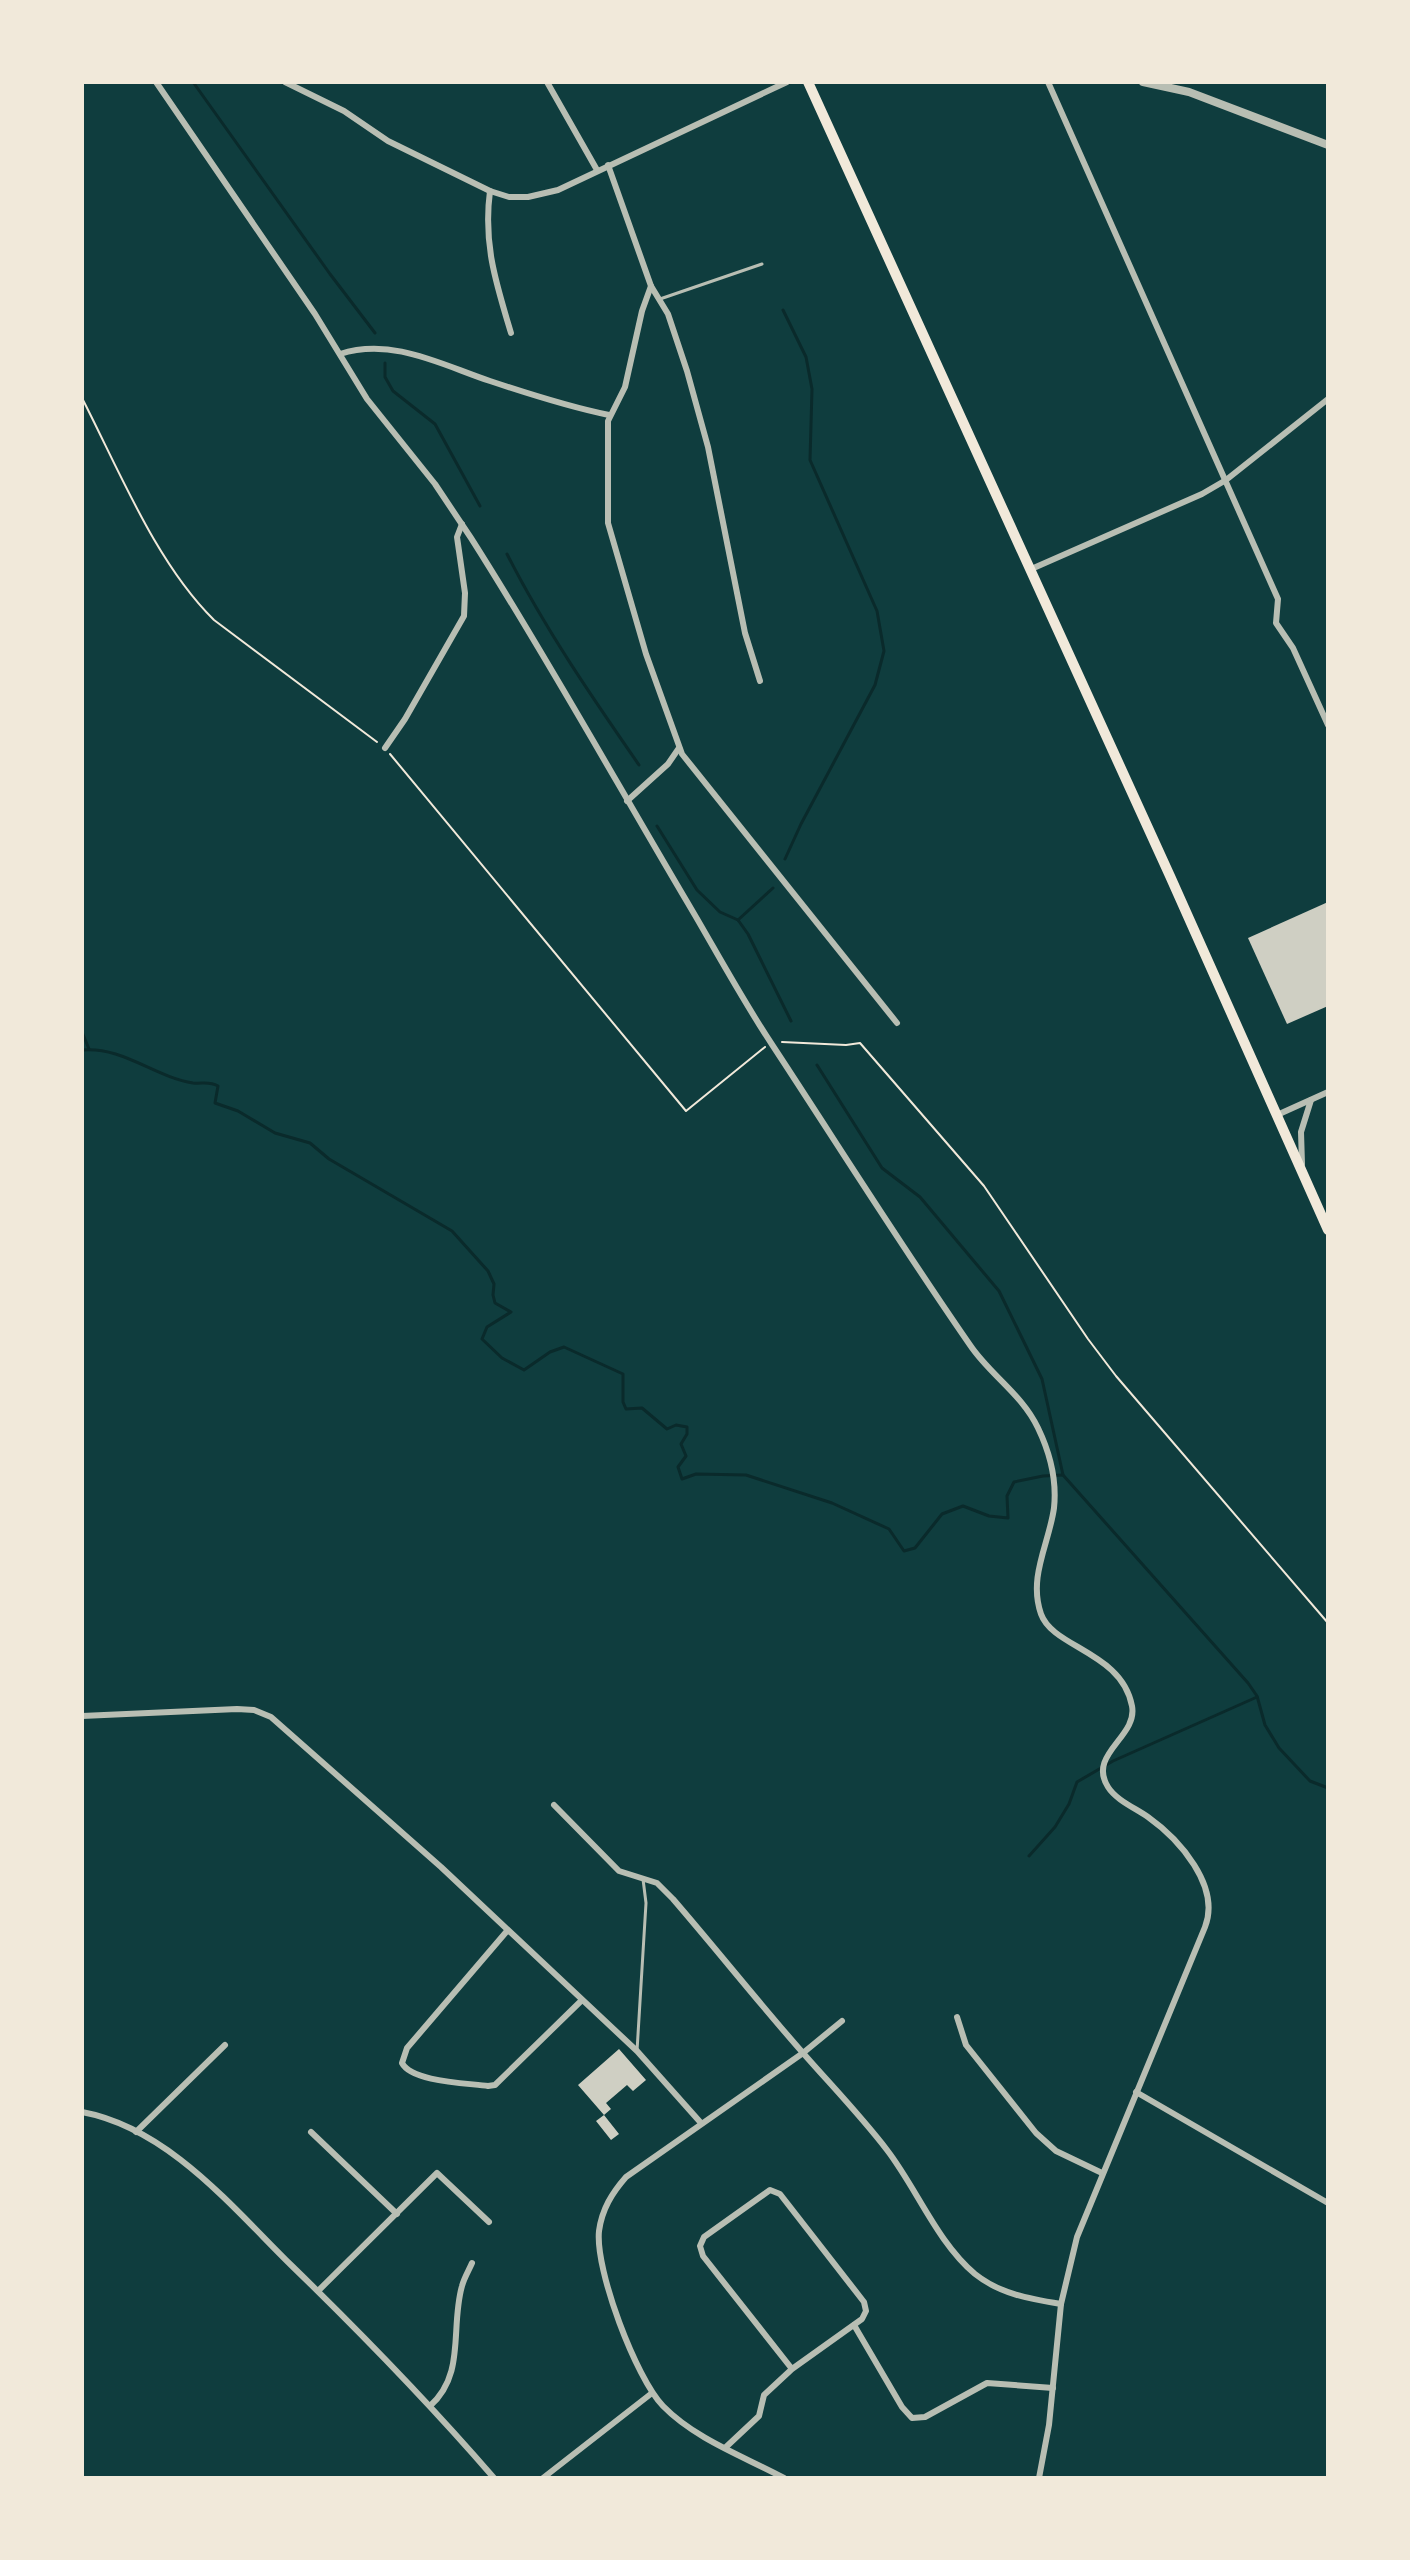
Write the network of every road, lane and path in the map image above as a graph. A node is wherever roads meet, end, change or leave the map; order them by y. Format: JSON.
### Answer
{"nodes":[{"id":1,"x":156,"y":82,"type":"edge"},
{"id":2,"x":285,"y":82,"type":"edge"},
{"id":3,"x":547,"y":82,"type":"edge"},
{"id":4,"x":787,"y":82,"type":"edge"},
{"id":5,"x":808,"y":82,"type":"edge"},
{"id":6,"x":1048,"y":82,"type":"edge"},
{"id":7,"x":1143,"y":82,"type":"edge"},
{"id":8,"x":1328,"y":145,"type":"edge"},
{"id":9,"x":608,"y":165,"type":"junction"},
{"id":10,"x":597,"y":170,"type":"junction"},
{"id":11,"x":490,"y":191,"type":"junction"},
{"id":12,"x":762,"y":264,"type":"dead end"},
{"id":13,"x":651,"y":286,"type":"junction"},
{"id":14,"x":660,"y":299,"type":"junction"},
{"id":15,"x":511,"y":333,"type":"dead end"},
{"id":16,"x":340,"y":354,"type":"junction"},
{"id":17,"x":82,"y":398,"type":"edge"},
{"id":18,"x":1328,"y":399,"type":"edge"},
{"id":19,"x":609,"y":415,"type":"junction"},
{"id":20,"x":1226,"y":480,"type":"junction"},
{"id":21,"x":462,"y":524,"type":"junction"},
{"id":22,"x":1029,"y":570,"type":"junction"},
{"id":23,"x":760,"y":681,"type":"dead end"},
{"id":24,"x":1328,"y":725,"type":"edge"},
{"id":25,"x":385,"y":748,"type":"junction"},
{"id":26,"x":679,"y":748,"type":"junction"},
{"id":27,"x":627,"y":801,"type":"junction"},
{"id":28,"x":897,"y":1023,"type":"dead end"},
{"id":29,"x":771,"y":1043,"type":"junction"},
{"id":30,"x":1328,"y":1092,"type":"edge"},
{"id":31,"x":1311,"y":1100,"type":"junction"},
{"id":32,"x":1277,"y":1115,"type":"junction"},
{"id":33,"x":1302,"y":1171,"type":"junction"},
{"id":34,"x":1328,"y":1230,"type":"edge"},
{"id":35,"x":1328,"y":1623,"type":"edge"},
{"id":36,"x":82,"y":1716,"type":"edge"},
{"id":37,"x":554,"y":1805,"type":"dead end"},
{"id":38,"x":643,"y":1878,"type":"junction"},
{"id":39,"x":507,"y":1931,"type":"junction"},
{"id":40,"x":581,"y":2001,"type":"junction"},
{"id":41,"x":957,"y":2017,"type":"dead end"},
{"id":42,"x":842,"y":2021,"type":"dead end"},
{"id":43,"x":225,"y":2045,"type":"dead end"},
{"id":44,"x":637,"y":2051,"type":"junction"},
{"id":45,"x":803,"y":2053,"type":"junction"},
{"id":46,"x":1136,"y":2092,"type":"junction"},
{"id":47,"x":82,"y":2112,"type":"edge"},
{"id":48,"x":701,"y":2123,"type":"junction"},
{"id":49,"x":136,"y":2132,"type":"junction"},
{"id":50,"x":311,"y":2132,"type":"dead end"},
{"id":51,"x":1102,"y":2173,"type":"junction"},
{"id":52,"x":1328,"y":2203,"type":"edge"},
{"id":53,"x":397,"y":2214,"type":"junction"},
{"id":54,"x":489,"y":2222,"type":"dead end"},
{"id":55,"x":472,"y":2263,"type":"dead end"},
{"id":56,"x":318,"y":2291,"type":"junction"},
{"id":57,"x":1061,"y":2304,"type":"junction"},
{"id":58,"x":854,"y":2325,"type":"junction"},
{"id":59,"x":792,"y":2369,"type":"junction"},
{"id":60,"x":1053,"y":2388,"type":"junction"},
{"id":61,"x":652,"y":2393,"type":"junction"},
{"id":62,"x":430,"y":2406,"type":"junction"},
{"id":63,"x":725,"y":2447,"type":"junction"},
{"id":64,"x":494,"y":2478,"type":"edge"},
{"id":65,"x":543,"y":2478,"type":"edge"},
{"id":66,"x":784,"y":2478,"type":"edge"},
{"id":67,"x":1039,"y":2478,"type":"edge"}],
"edges":[{"from":1,"to":16,"type":"street"},
{"from":2,"to":11,"type":"street"},
{"from":3,"to":10,"type":"street"},
{"from":4,"to":9,"type":"street"},
{"from":5,"to":22,"type":"main road"},
{"from":6,"to":20,"type":"street"},
{"from":7,"to":8,"type":"street"},
{"from":9,"to":10,"type":"street"},
{"from":9,"to":13,"type":"street"},
{"from":10,"to":11,"type":"street"},
{"from":11,"to":15,"type":"street"},
{"from":12,"to":14,"type":"lane"},
{"from":13,"to":14,"type":"street"},
{"from":13,"to":19,"type":"street"},
{"from":14,"to":23,"type":"street"},
{"from":16,"to":19,"type":"street"},
{"from":16,"to":21,"type":"street"},
{"from":17,"to":25,"type":"path"},
{"from":18,"to":20,"type":"street"},
{"from":19,"to":26,"type":"street"},
{"from":20,"to":22,"type":"street"},
{"from":20,"to":24,"type":"street"},
{"from":21,"to":25,"type":"street"},
{"from":21,"to":27,"type":"street"},
{"from":22,"to":32,"type":"main road"},
{"from":25,"to":29,"type":"path"},
{"from":26,"to":27,"type":"street"},
{"from":26,"to":28,"type":"street"},
{"from":27,"to":29,"type":"street"},
{"from":29,"to":35,"type":"path"},
{"from":29,"to":46,"type":"street"},
{"from":30,"to":31,"type":"street"},
{"from":31,"to":32,"type":"street"},
{"from":31,"to":33,"type":"street"},
{"from":32,"to":33,"type":"main road"},
{"from":33,"to":34,"type":"main road"},
{"from":36,"to":39,"type":"street"},
{"from":37,"to":38,"type":"street"},
{"from":38,"to":44,"type":"lane"},
{"from":38,"to":45,"type":"street"},
{"from":39,"to":40,"type":"street"},
{"from":39,"to":40,"type":"street"},
{"from":40,"to":44,"type":"street"},
{"from":41,"to":51,"type":"street"},
{"from":42,"to":45,"type":"street"},
{"from":43,"to":49,"type":"street"},
{"from":44,"to":48,"type":"street"},
{"from":45,"to":48,"type":"street"},
{"from":45,"to":57,"type":"street"},
{"from":46,"to":51,"type":"street"},
{"from":46,"to":52,"type":"street"},
{"from":47,"to":49,"type":"street"},
{"from":48,"to":61,"type":"street"},
{"from":49,"to":56,"type":"street"},
{"from":50,"to":53,"type":"street"},
{"from":51,"to":57,"type":"street"},
{"from":53,"to":54,"type":"street"},
{"from":53,"to":56,"type":"street"},
{"from":55,"to":62,"type":"street"},
{"from":56,"to":62,"type":"street"},
{"from":57,"to":60,"type":"street"},
{"from":58,"to":59,"type":"street"},
{"from":58,"to":59,"type":"street"},
{"from":58,"to":60,"type":"street"},
{"from":59,"to":63,"type":"street"},
{"from":60,"to":67,"type":"street"},
{"from":61,"to":63,"type":"street"},
{"from":61,"to":65,"type":"street"},
{"from":62,"to":64,"type":"street"},
{"from":63,"to":66,"type":"street"}]}
